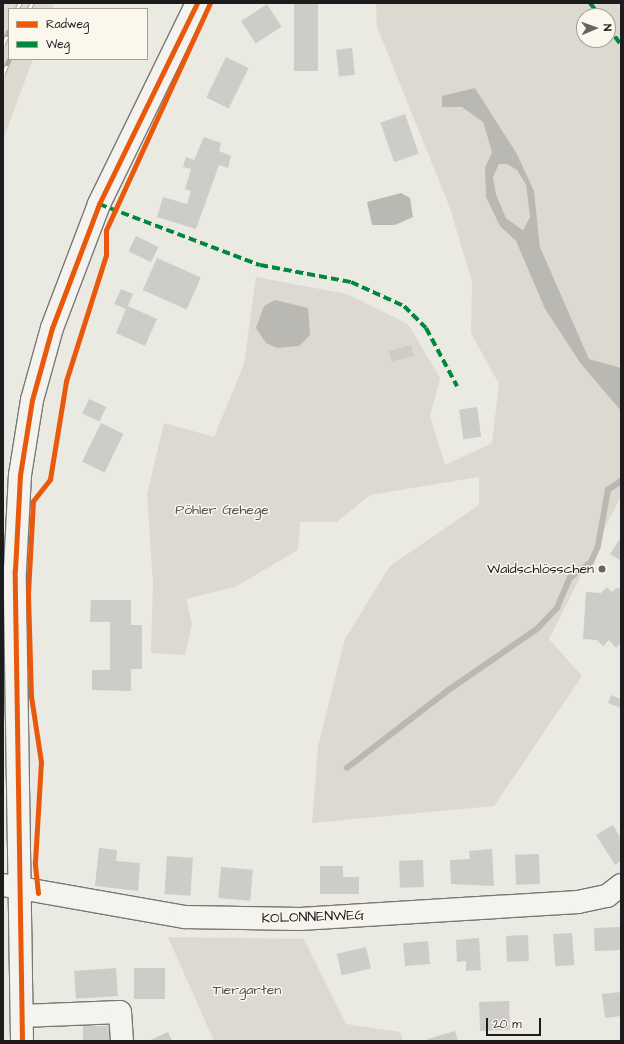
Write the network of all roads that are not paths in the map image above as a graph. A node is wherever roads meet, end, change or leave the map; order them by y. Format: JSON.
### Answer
{"nodes":[{"id":1,"x":197,"y":3,"type":"edge"},
{"id":2,"x":621,"y":885,"type":"edge"},
{"id":3,"x":12,"y":888,"type":"edge"},
{"id":4,"x":22,"y":1016,"type":"junction"},
{"id":5,"x":22,"y":1041,"type":"edge"},
{"id":6,"x":122,"y":1041,"type":"edge"}],
"edges":[{"from":1,"to":3,"type":"street"},
{"from":2,"to":3,"type":"street","name":"KOLONNENWEG"},
{"from":3,"to":4,"type":"street"},
{"from":4,"to":5,"type":"street"},
{"from":4,"to":6,"type":"street"}]}
